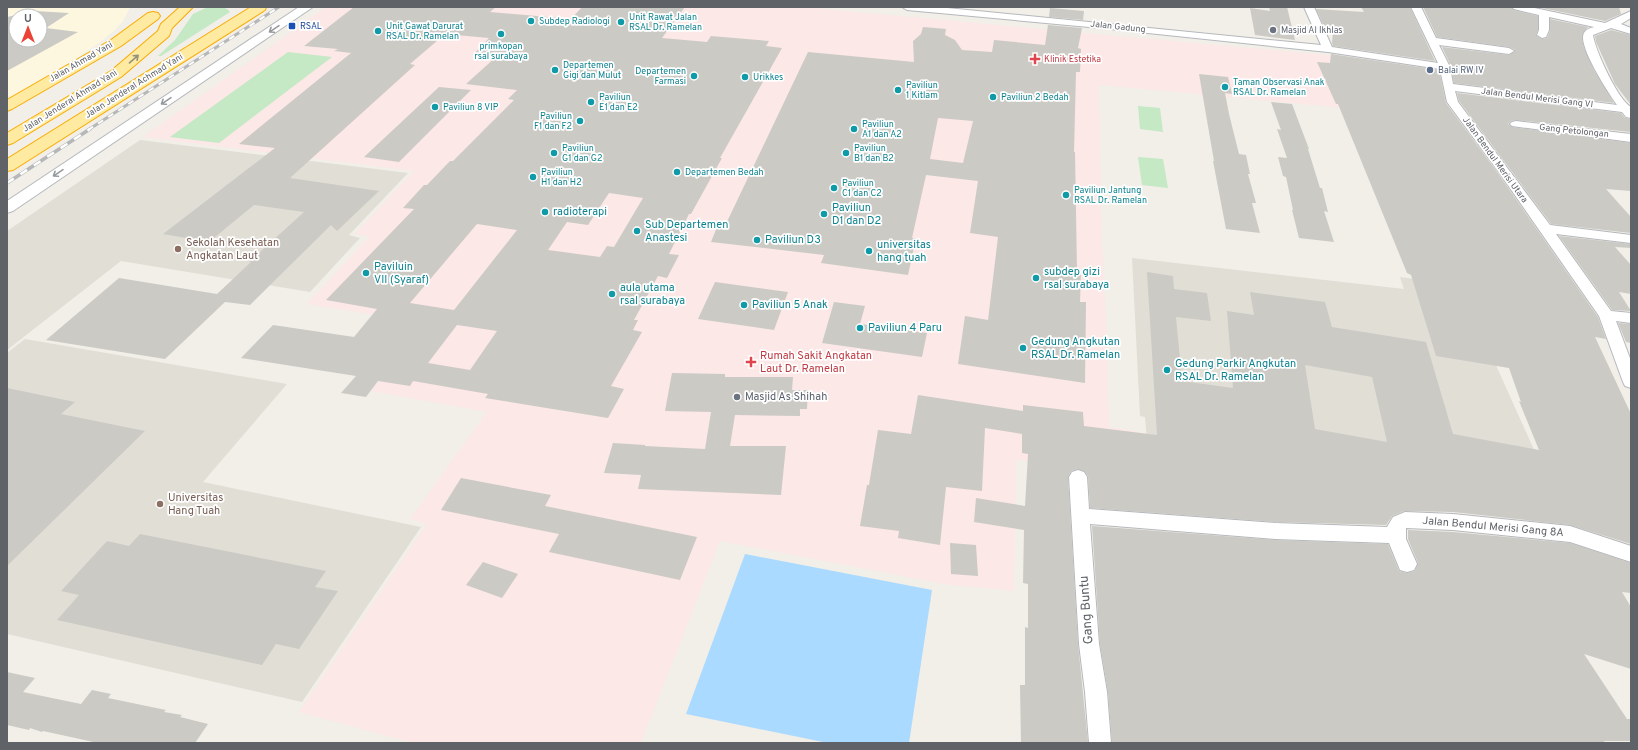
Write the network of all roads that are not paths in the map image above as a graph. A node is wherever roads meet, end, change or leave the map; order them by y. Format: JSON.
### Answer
{"nodes":[{"id":1,"x":187,"y":7,"type":"edge"},
{"id":2,"x":195,"y":7,"type":"edge"},
{"id":3,"x":260,"y":7,"type":"edge"},
{"id":4,"x":307,"y":7,"type":"edge"},
{"id":5,"x":907,"y":7,"type":"edge"},
{"id":6,"x":1310,"y":7,"type":"edge"},
{"id":7,"x":1416,"y":7,"type":"edge"},
{"id":8,"x":1517,"y":7,"type":"edge"},
{"id":9,"x":154,"y":11,"type":"edge"},
{"id":10,"x":233,"y":11,"type":"edge"},
{"id":11,"x":1544,"y":13,"type":"junction"},
{"id":12,"x":1631,"y":14,"type":"edge"},
{"id":13,"x":1608,"y":25,"type":"junction"},
{"id":14,"x":165,"y":30,"type":"junction"},
{"id":15,"x":1631,"y":31,"type":"edge"},
{"id":16,"x":1542,"y":35,"type":"dead end"},
{"id":17,"x":1433,"y":41,"type":"junction"},
{"id":18,"x":1328,"y":49,"type":"junction"},
{"id":19,"x":1509,"y":51,"type":"dead end"},
{"id":20,"x":1445,"y":67,"type":"junction"},
{"id":21,"x":1449,"y":87,"type":"junction"},
{"id":22,"x":7,"y":106,"type":"edge"},
{"id":23,"x":1629,"y":111,"type":"edge"},
{"id":24,"x":1516,"y":124,"type":"dead end"},
{"id":25,"x":1631,"y":138,"type":"edge"},
{"id":26,"x":7,"y":140,"type":"edge"},
{"id":27,"x":7,"y":156,"type":"edge"},
{"id":28,"x":7,"y":166,"type":"edge"},
{"id":29,"x":7,"y":208,"type":"edge"},
{"id":30,"x":1546,"y":229,"type":"junction"},
{"id":31,"x":1631,"y":239,"type":"edge"},
{"id":32,"x":1606,"y":315,"type":"junction"},
{"id":33,"x":1631,"y":318,"type":"edge"},
{"id":34,"x":1631,"y":382,"type":"edge"},
{"id":35,"x":1078,"y":477,"type":"dead end"},
{"id":36,"x":1080,"y":516,"type":"junction"},
{"id":37,"x":1395,"y":536,"type":"junction"},
{"id":38,"x":1631,"y":554,"type":"edge"},
{"id":39,"x":1408,"y":564,"type":"dead end"},
{"id":40,"x":1100,"y":743,"type":"edge"}],
"edges":[{"from":1,"to":14,"type":"highway"},
{"from":2,"to":14,"type":"highway"},
{"from":3,"to":28,"type":"highway","name":"Jalan Jenderal Achmad Yani"},
{"from":4,"to":29,"type":"street","one_way":true},
{"from":5,"to":18,"type":"street","name":"Jalan Gadung"},
{"from":6,"to":18,"type":"street"},
{"from":7,"to":17,"type":"street","name":"Jalan Bendul Merisi Utara"},
{"from":8,"to":11,"type":"street"},
{"from":9,"to":14,"type":"highway"},
{"from":9,"to":22,"type":"highway","name":"Jalan Ahmad Yani"},
{"from":10,"to":27,"type":"highway"},
{"from":11,"to":13,"type":"street"},
{"from":11,"to":16,"type":"street"},
{"from":12,"to":13,"type":"street"},
{"from":13,"to":15,"type":"street"},
{"from":13,"to":23,"type":"street"},
{"from":26,"to":14,"type":"highway","name":"Jalan Jenderal Ahmad Yani","one_way":true},
{"from":17,"to":19,"type":"street"},
{"from":17,"to":20,"type":"street","name":"Jalan Bendul Merisi Utara"},
{"from":18,"to":20,"type":"street","name":"Jalan Gadung"},
{"from":20,"to":21,"type":"street","name":"Jalan Bendul Merisi Utara"},
{"from":21,"to":23,"type":"street","name":"Jalan Bendul Merisi Gang VI"},
{"from":21,"to":30,"type":"street","name":"Jalan Bendul Merisi Utara"},
{"from":24,"to":25,"type":"street","name":"Gang Petolongan"},
{"from":30,"to":31,"type":"street"},
{"from":30,"to":32,"type":"street","name":"Jalan Bendul Merisi Utara"},
{"from":32,"to":33,"type":"street"},
{"from":32,"to":34,"type":"street","name":"Jalan Bendul Merisi Utara"},
{"from":35,"to":36,"type":"street","name":"Gang Buntu"},
{"from":36,"to":37,"type":"street"},
{"from":36,"to":40,"type":"street","name":"Gang Buntu"},
{"from":37,"to":38,"type":"street","name":"Jalan Bendul Merisi Gang 8A"},
{"from":37,"to":39,"type":"street"}]}
